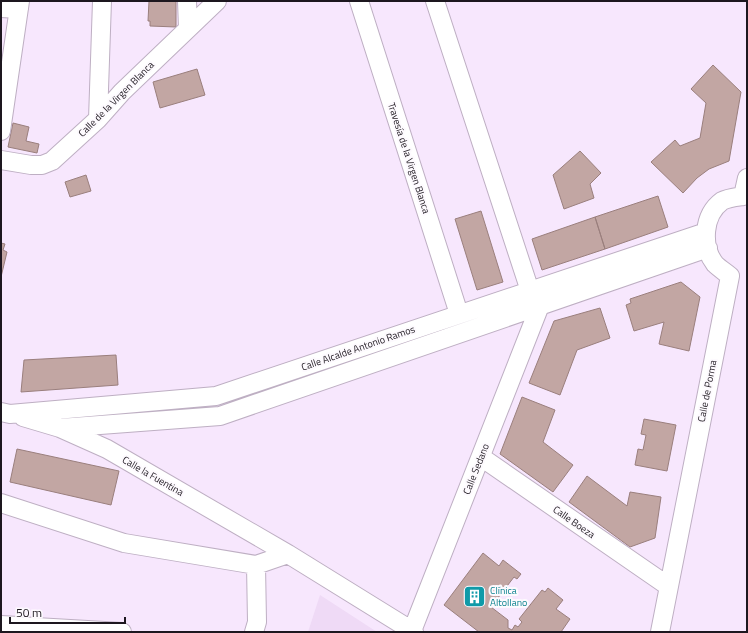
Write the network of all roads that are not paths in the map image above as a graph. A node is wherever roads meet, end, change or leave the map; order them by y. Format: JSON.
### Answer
{"nodes":[{"id":1,"x":102,"y":1,"type":"edge"},
{"id":2,"x":187,"y":1,"type":"edge"},
{"id":3,"x":217,"y":1,"type":"edge"},
{"id":4,"x":359,"y":1,"type":"edge"},
{"id":5,"x":435,"y":1,"type":"edge"},
{"id":6,"x":20,"y":5,"type":"edge"},
{"id":7,"x":1,"y":8,"type":"edge"},
{"id":8,"x":188,"y":28,"type":"junction"},
{"id":9,"x":4,"y":90,"type":"edge"},
{"id":10,"x":98,"y":119,"type":"junction"},
{"id":11,"x":1,"y":130,"type":"edge"},
{"id":12,"x":1,"y":160,"type":"edge"},
{"id":13,"x":747,"y":178,"type":"edge"},
{"id":14,"x":707,"y":240,"type":"junction"},
{"id":15,"x":530,"y":291,"type":"junction"},
{"id":16,"x":539,"y":308,"type":"junction"},
{"id":17,"x":459,"y":314,"type":"junction"},
{"id":18,"x":6,"y":413,"type":"edge"},
{"id":19,"x":60,"y":428,"type":"junction"},
{"id":20,"x":481,"y":458,"type":"junction"},
{"id":21,"x":1,"y":503,"type":"edge"},
{"id":22,"x":288,"y":554,"type":"junction"},
{"id":23,"x":256,"y":565,"type":"junction"},
{"id":24,"x":668,"y":586,"type":"junction"},
{"id":25,"x":1,"y":625,"type":"edge"},
{"id":26,"x":413,"y":631,"type":"edge"},
{"id":27,"x":122,"y":632,"type":"edge"},
{"id":28,"x":254,"y":632,"type":"edge"},
{"id":29,"x":660,"y":632,"type":"edge"}],
"edges":[{"from":1,"to":10,"type":"street"},
{"from":2,"to":8,"type":"street"},
{"from":3,"to":8,"type":"street","name":"Calle de la Virgen Blanca"},
{"from":4,"to":17,"type":"street","name":"Travesía de la Virgen Blanca"},
{"from":5,"to":15,"type":"street"},
{"from":6,"to":7,"type":"street"},
{"from":6,"to":9,"type":"street"},
{"from":8,"to":10,"type":"street","name":"Calle de la Virgen Blanca"},
{"from":9,"to":11,"type":"street"},
{"from":10,"to":12,"type":"street","name":"Calle de la Virgen Blanca"},
{"from":13,"to":14,"type":"street"},
{"from":14,"to":15,"type":"street","name":"Calle Alcalde Antonio Ramos"},
{"from":14,"to":16,"type":"street","name":"Calle Alcalde Antonio Ramos"},
{"from":14,"to":24,"type":"street","name":"Calle de Porma"},
{"from":15,"to":16,"type":"street"},
{"from":15,"to":17,"type":"street","name":"Calle Alcalde Antonio Ramos"},
{"from":16,"to":19,"type":"street","name":"Calle Alcalde Antonio Ramos"},
{"from":16,"to":20,"type":"street","name":"Calle Sedano"},
{"from":17,"to":18,"type":"street","name":"Calle Alcalde Antonio Ramos"},
{"from":18,"to":19,"type":"street","name":"Calle la Fuentina"},
{"from":19,"to":22,"type":"street","name":"Calle la Fuentina"},
{"from":20,"to":24,"type":"street","name":"Calle Boeza"},
{"from":20,"to":26,"type":"street","name":"Calle Sedano"},
{"from":21,"to":23,"type":"street"},
{"from":22,"to":23,"type":"street"},
{"from":22,"to":26,"type":"street","name":"Calle la Fuentina"},
{"from":23,"to":28,"type":"street"},
{"from":24,"to":29,"type":"street","name":"Calle de Porma"},
{"from":25,"to":27,"type":"street"}]}
